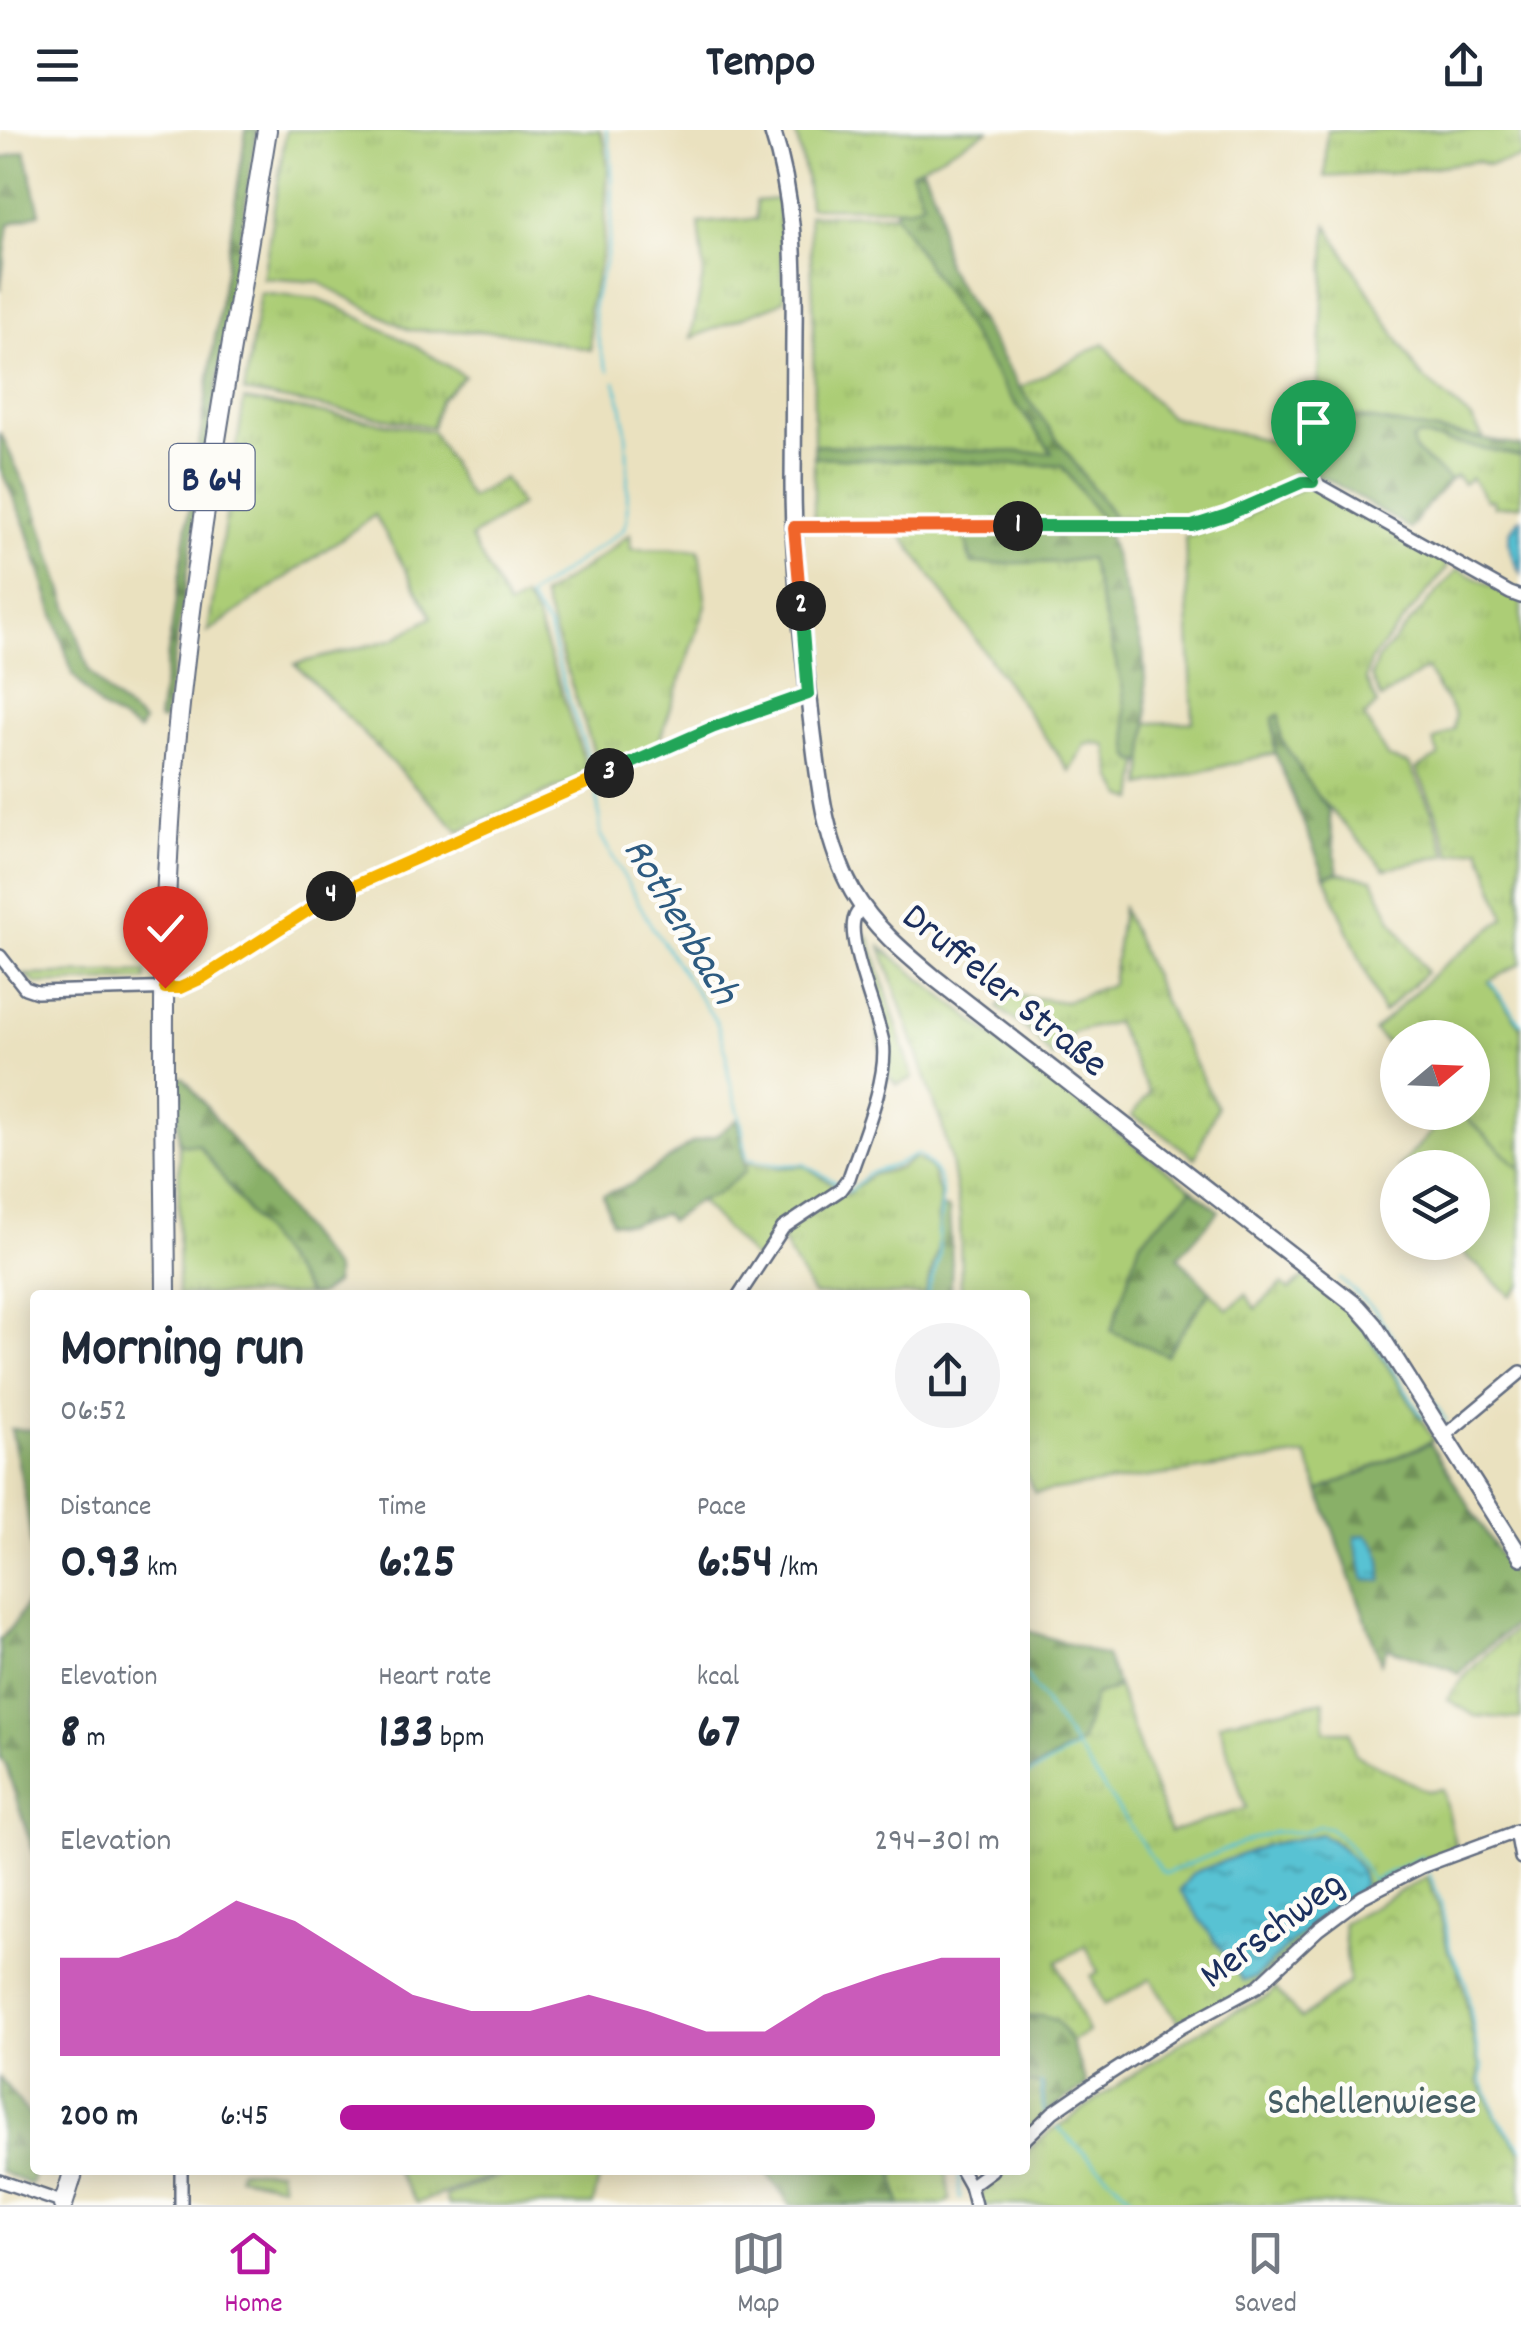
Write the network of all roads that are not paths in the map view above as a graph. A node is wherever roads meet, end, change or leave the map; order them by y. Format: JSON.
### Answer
{"nodes":[{"id":1,"x":268,"y":130,"type":"edge"},
{"id":2,"x":772,"y":130,"type":"edge"},
{"id":3,"x":794,"y":527,"type":"junction"},
{"id":4,"x":1521,"y":597,"type":"edge"},
{"id":5,"x":808,"y":694,"type":"junction"},
{"id":6,"x":863,"y":907,"type":"junction"},
{"id":7,"x":0,"y":956,"type":"edge"},
{"id":8,"x":165,"y":988,"type":"junction"},
{"id":9,"x":166,"y":1290,"type":"edge"},
{"id":10,"x":742,"y":1290,"type":"edge"},
{"id":11,"x":1521,"y":1372,"type":"edge"},
{"id":12,"x":1444,"y":1436,"type":"junction"},
{"id":13,"x":1521,"y":1557,"type":"edge"},
{"id":14,"x":1518,"y":1830,"type":"edge"},
{"id":15,"x":1521,"y":1858,"type":"edge"},
{"id":16,"x":1030,"y":2134,"type":"edge"},
{"id":17,"x":73,"y":2175,"type":"edge"},
{"id":18,"x":181,"y":2175,"type":"edge"},
{"id":19,"x":964,"y":2175,"type":"edge"},
{"id":20,"x":985,"y":2175,"type":"edge"},
{"id":21,"x":0,"y":2181,"type":"edge"},
{"id":22,"x":970,"y":2186,"type":"junction"},
{"id":23,"x":65,"y":2204,"type":"edge"},
{"id":24,"x":182,"y":2205,"type":"edge"},
{"id":25,"x":975,"y":2205,"type":"edge"}],
"edges":[{"from":1,"to":8,"type":"main road","number":"B 64"},
{"from":2,"to":3,"type":"street","name":"Druffeler Straße"},
{"from":3,"to":4,"type":"street"},
{"from":3,"to":5,"type":"street","name":"Druffeler Straße"},
{"from":5,"to":6,"type":"street","name":"Druffeler Straße"},
{"from":5,"to":8,"type":"street"},
{"from":6,"to":10,"type":"street"},
{"from":6,"to":12,"type":"street","name":"Druffeler Straße"},
{"from":7,"to":8,"type":"street"},
{"from":8,"to":9,"type":"main road","number":"B 64"},
{"from":11,"to":12,"type":"street"},
{"from":12,"to":13,"type":"street","name":"Druffeler Straße"},
{"from":14,"to":15,"type":"street"},
{"from":14,"to":16,"type":"street","name":"Merschweg"},
{"from":17,"to":23,"type":"main road"},
{"from":18,"to":24,"type":"street"},
{"from":19,"to":22,"type":"street"},
{"from":20,"to":22,"type":"street"},
{"from":21,"to":23,"type":"street"},
{"from":22,"to":25,"type":"street"}]}
